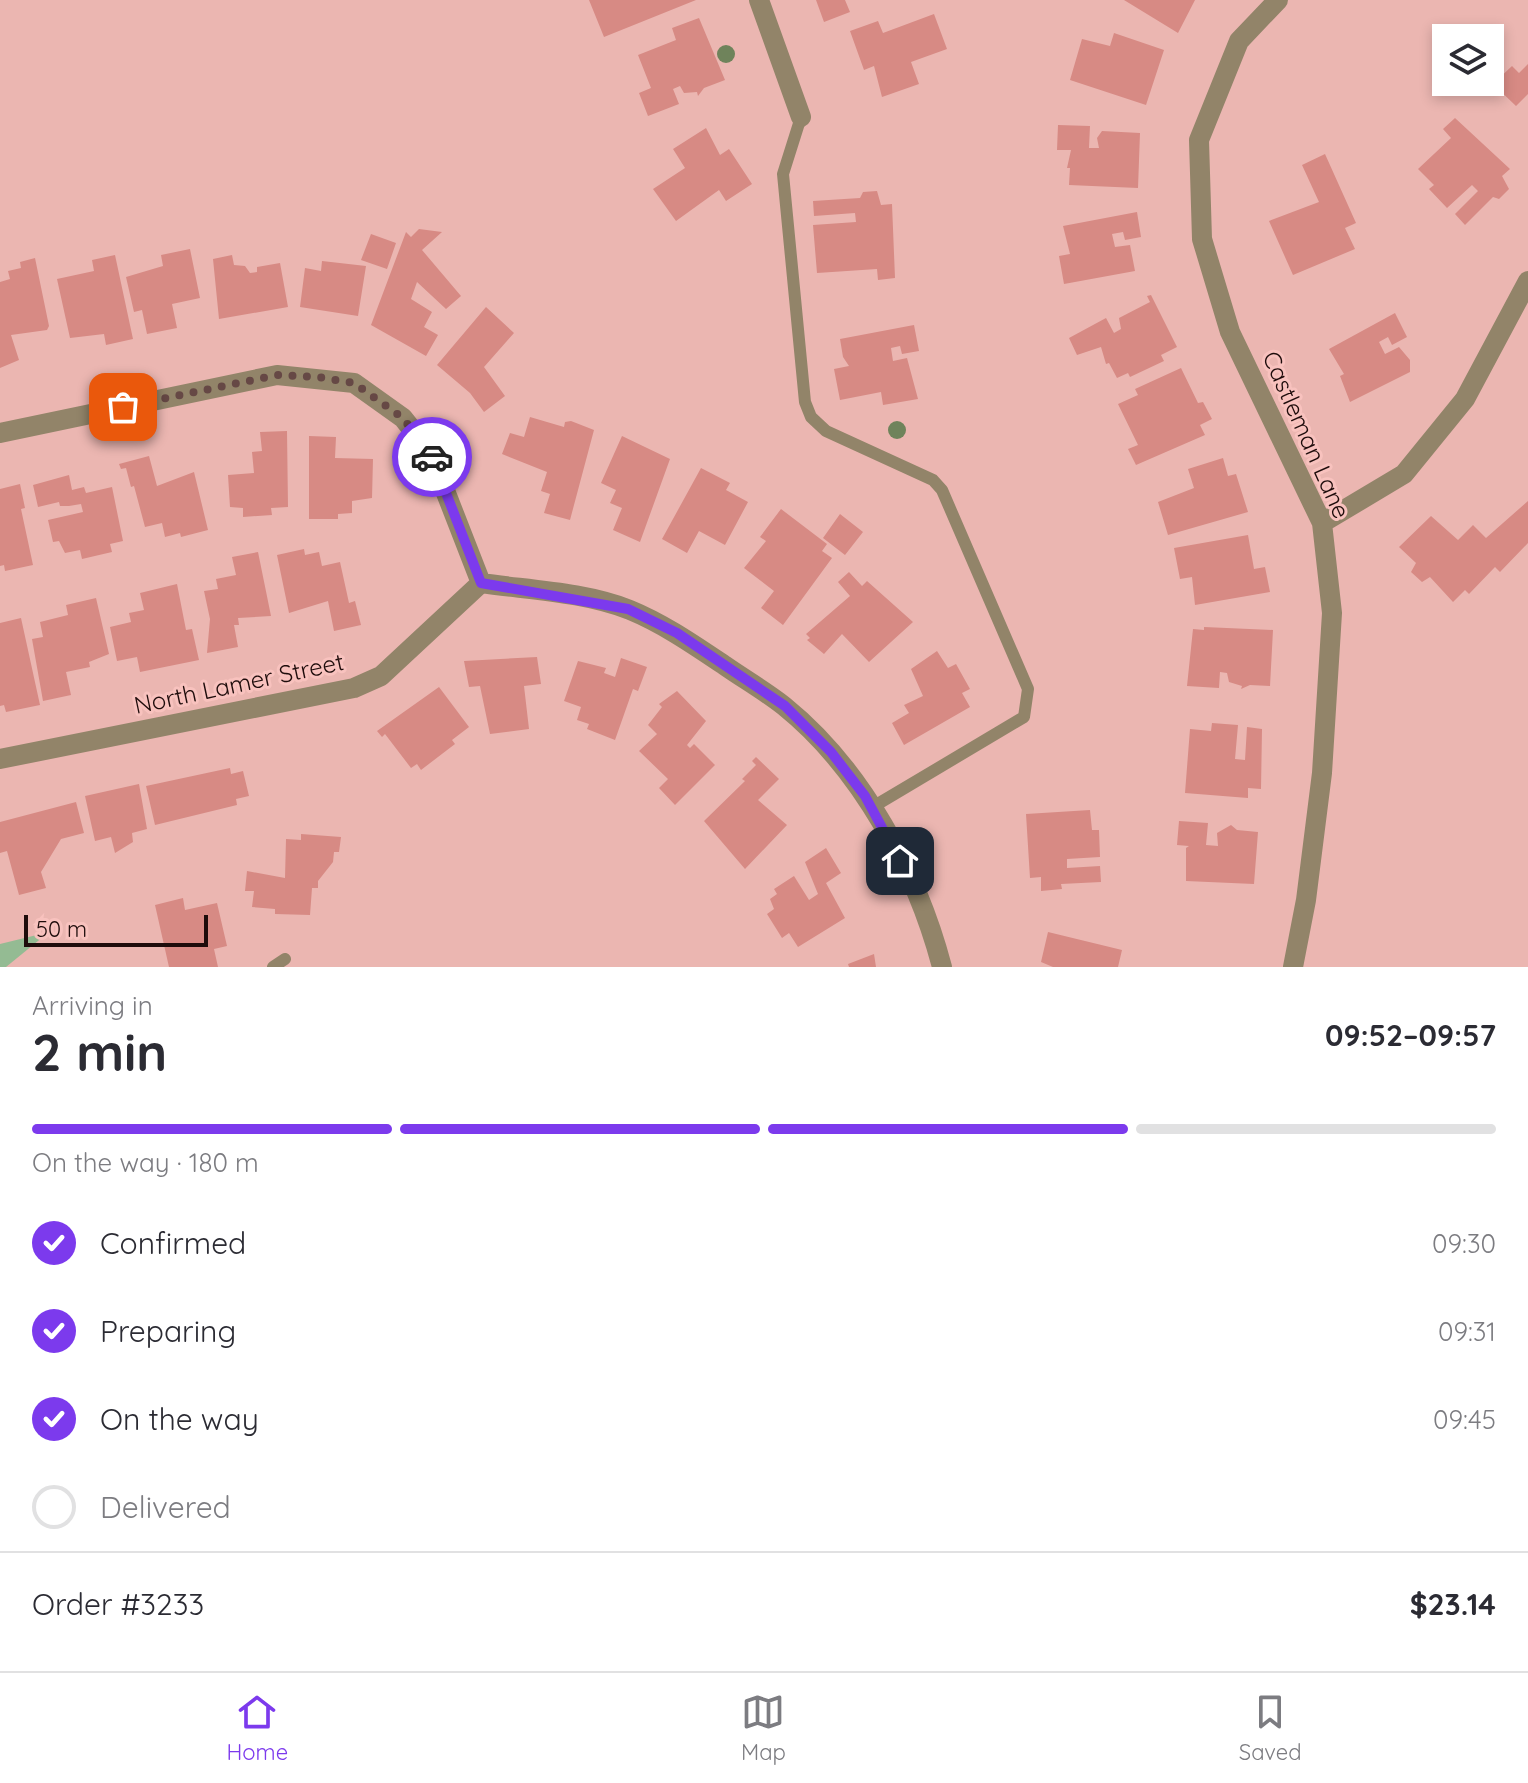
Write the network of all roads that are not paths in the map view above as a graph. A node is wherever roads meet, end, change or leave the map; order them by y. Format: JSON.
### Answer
{"nodes":[{"id":1,"x":759,"y":0,"type":"edge"},
{"id":2,"x":1278,"y":0,"type":"edge"},
{"id":3,"x":801,"y":117,"type":"joint"},
{"id":4,"x":1528,"y":281,"type":"edge"},
{"id":5,"x":0,"y":433,"type":"edge"},
{"id":6,"x":1322,"y":523,"type":"junction"},
{"id":7,"x":481,"y":583,"type":"junction"},
{"id":8,"x":0,"y":759,"type":"edge"},
{"id":9,"x":871,"y":808,"type":"junction"},
{"id":10,"x":285,"y":959,"type":"dead end"},
{"id":11,"x":273,"y":967,"type":"edge"},
{"id":12,"x":942,"y":967,"type":"edge"},
{"id":13,"x":1293,"y":967,"type":"edge"}],
"edges":[{"from":1,"to":3,"type":"street"},
{"from":2,"to":6,"type":"street","name":"Castleman Lane"},
{"from":3,"to":9,"type":"lane"},
{"from":4,"to":6,"type":"street"},
{"from":5,"to":7,"type":"street"},
{"from":6,"to":13,"type":"street","name":"Castleman Lane"},
{"from":7,"to":8,"type":"street","name":"North Lamer Street"},
{"from":7,"to":9,"type":"street"},
{"from":9,"to":12,"type":"street"},
{"from":10,"to":11,"type":"lane"}]}
